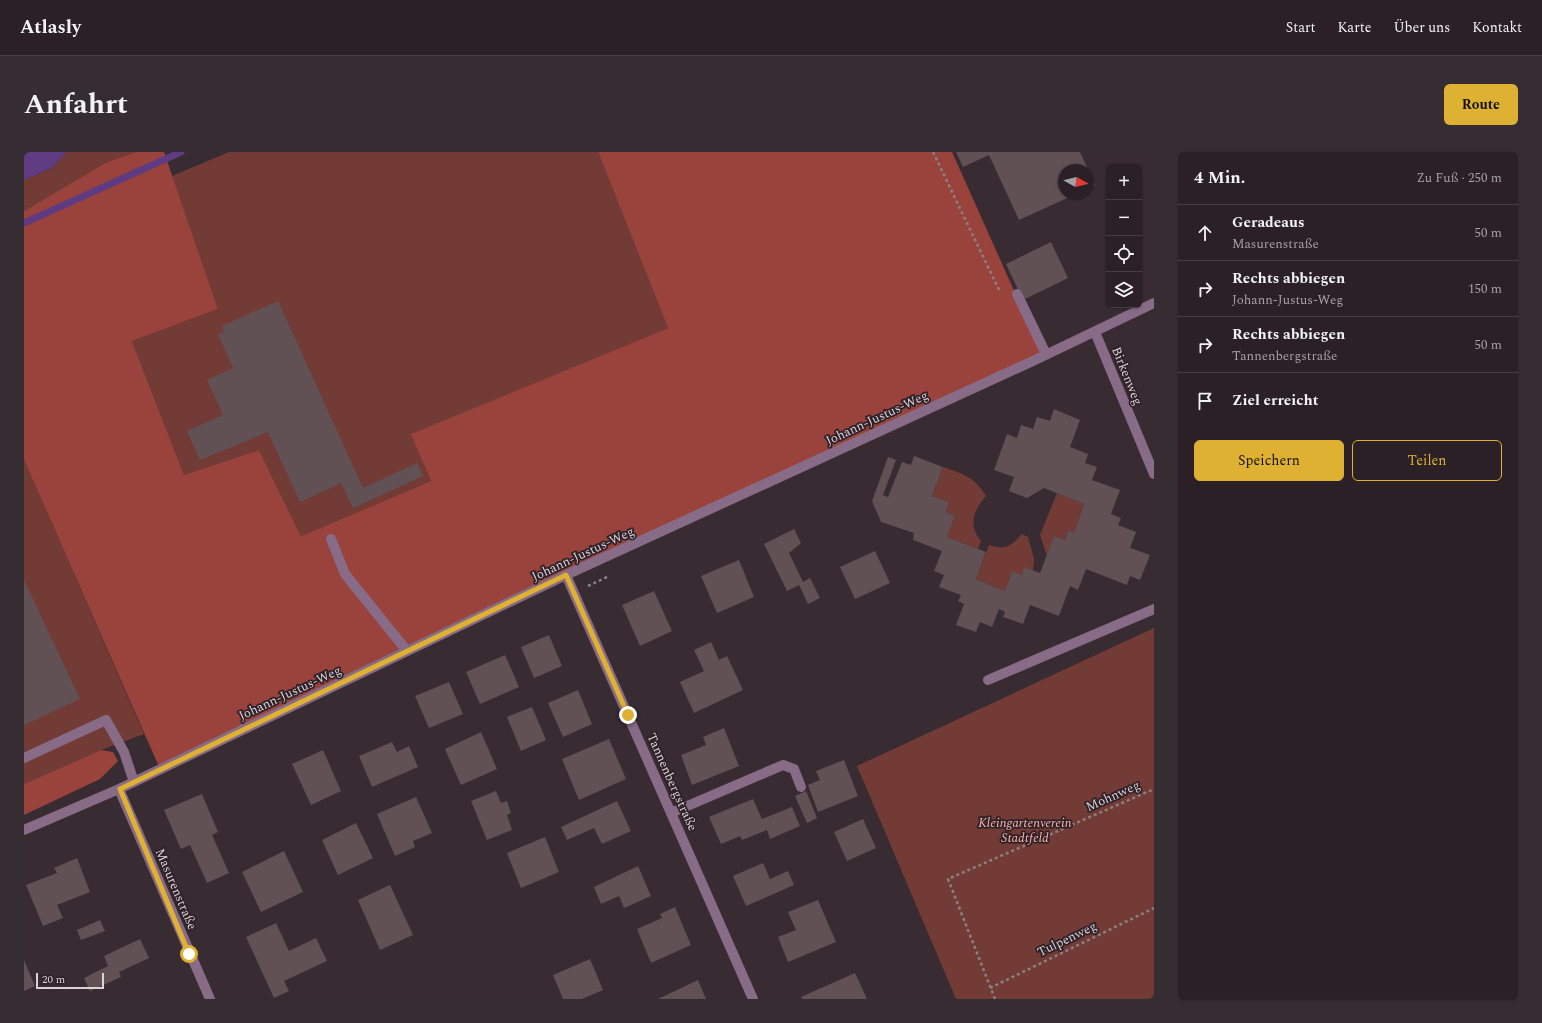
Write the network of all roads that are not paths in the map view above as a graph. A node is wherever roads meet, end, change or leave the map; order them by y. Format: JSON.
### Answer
{"nodes":[{"id":1,"x":1016,"y":294,"type":"dead end"},
{"id":2,"x":1154,"y":303,"type":"edge"},
{"id":3,"x":1094,"y":332,"type":"junction"},
{"id":4,"x":1046,"y":354,"type":"junction"},
{"id":5,"x":1154,"y":474,"type":"edge"},
{"id":6,"x":331,"y":539,"type":"dead end"},
{"id":7,"x":566,"y":575,"type":"junction"},
{"id":8,"x":1154,"y":609,"type":"edge"},
{"id":9,"x":407,"y":652,"type":"junction"},
{"id":10,"x":988,"y":680,"type":"dead end"},
{"id":11,"x":24,"y":758,"type":"edge"},
{"id":12,"x":134,"y":782,"type":"junction"},
{"id":13,"x":801,"y":787,"type":"dead end"},
{"id":14,"x":120,"y":789,"type":"junction"},
{"id":15,"x":671,"y":813,"type":"junction"},
{"id":16,"x":24,"y":830,"type":"edge"},
{"id":17,"x":210,"y":999,"type":"edge"},
{"id":18,"x":753,"y":999,"type":"edge"}],
"edges":[{"from":1,"to":4,"type":"street"},
{"from":2,"to":3,"type":"street","name":"Johann-Justus-Weg"},
{"from":3,"to":4,"type":"street","name":"Johann-Justus-Weg"},
{"from":3,"to":5,"type":"street","name":"Birkenweg"},
{"from":4,"to":7,"type":"street","name":"Johann-Justus-Weg"},
{"from":6,"to":9,"type":"street"},
{"from":7,"to":9,"type":"street","name":"Johann-Justus-Weg"},
{"from":7,"to":15,"type":"street","name":"Tannenbergstraße"},
{"from":8,"to":10,"type":"street"},
{"from":9,"to":12,"type":"street","name":"Johann-Justus-Weg"},
{"from":11,"to":12,"type":"street"},
{"from":12,"to":14,"type":"street","name":"Johann-Justus-Weg"},
{"from":13,"to":15,"type":"street"},
{"from":14,"to":16,"type":"street","name":"Johann-Justus-Weg"},
{"from":14,"to":17,"type":"street","name":"Masurenstraße"},
{"from":15,"to":18,"type":"street","name":"Tannenbergstraße"}]}
